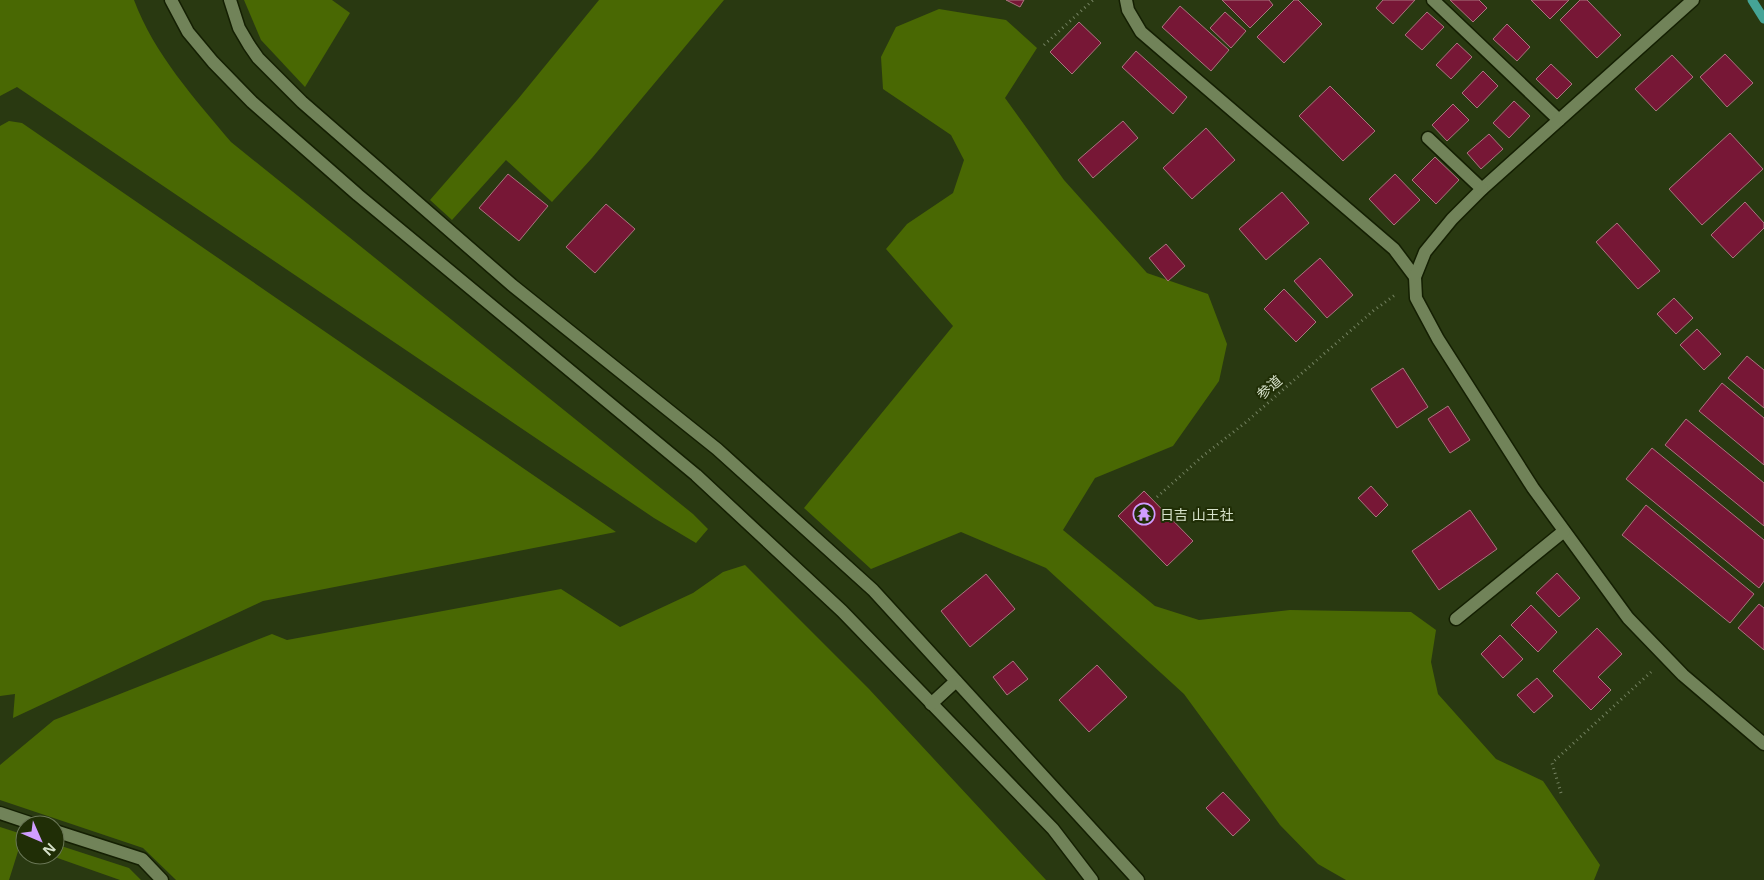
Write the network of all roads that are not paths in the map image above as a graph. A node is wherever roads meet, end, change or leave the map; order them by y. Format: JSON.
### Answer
{"nodes":[{"id":1,"x":171,"y":0,"type":"edge"},
{"id":2,"x":230,"y":0,"type":"edge"},
{"id":3,"x":1126,"y":0,"type":"edge"},
{"id":4,"x":1433,"y":0,"type":"edge"},
{"id":5,"x":1694,"y":0,"type":"edge"},
{"id":6,"x":1559,"y":120,"type":"junction"},
{"id":7,"x":1428,"y":138,"type":"dead end"},
{"id":8,"x":1482,"y":190,"type":"junction"},
{"id":9,"x":1415,"y":277,"type":"junction"},
{"id":10,"x":1564,"y":531,"type":"junction"},
{"id":11,"x":1456,"y":619,"type":"dead end"},
{"id":12,"x":956,"y":681,"type":"junction"},
{"id":13,"x":931,"y":704,"type":"junction"},
{"id":14,"x":1764,"y":744,"type":"edge"},
{"id":15,"x":0,"y":813,"type":"edge"},
{"id":16,"x":15,"y":818,"type":"edge"},
{"id":17,"x":65,"y":834,"type":"edge"},
{"id":18,"x":162,"y":880,"type":"edge"},
{"id":19,"x":1092,"y":880,"type":"edge"},
{"id":20,"x":1138,"y":880,"type":"edge"}],
"edges":[{"from":1,"to":13,"type":"street"},
{"from":2,"to":12,"type":"street"},
{"from":3,"to":9,"type":"street"},
{"from":4,"to":6,"type":"street"},
{"from":5,"to":6,"type":"street"},
{"from":6,"to":8,"type":"street"},
{"from":7,"to":8,"type":"street"},
{"from":8,"to":9,"type":"street"},
{"from":9,"to":10,"type":"street"},
{"from":10,"to":11,"type":"street"},
{"from":10,"to":14,"type":"street"},
{"from":12,"to":13,"type":"street"},
{"from":12,"to":20,"type":"street"},
{"from":13,"to":19,"type":"street"},
{"from":15,"to":16,"type":"street"},
{"from":17,"to":18,"type":"street"}]}
